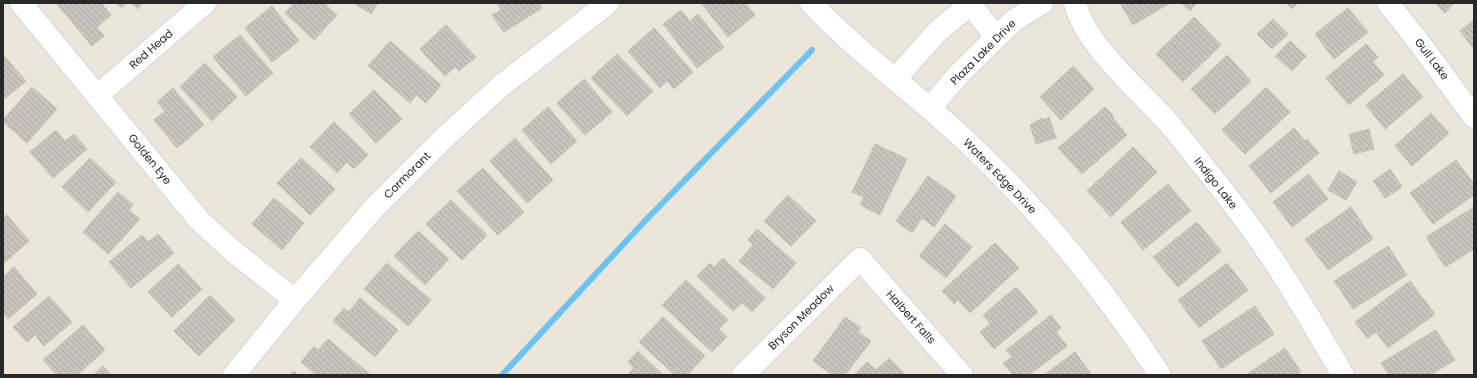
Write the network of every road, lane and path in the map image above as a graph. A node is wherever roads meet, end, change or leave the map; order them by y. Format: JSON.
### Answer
{"nodes":[{"id":1,"x":20,"y":3,"type":"edge"},
{"id":2,"x":205,"y":3,"type":"edge"},
{"id":3,"x":607,"y":3,"type":"edge"},
{"id":4,"x":811,"y":3,"type":"edge"},
{"id":5,"x":1042,"y":3,"type":"edge"},
{"id":6,"x":1075,"y":3,"type":"edge"},
{"id":7,"x":1388,"y":3,"type":"edge"},
{"id":8,"x":971,"y":4,"type":"edge"},
{"id":9,"x":996,"y":37,"type":"junction"},
{"id":10,"x":895,"y":79,"type":"junction"},
{"id":11,"x":98,"y":95,"type":"junction"},
{"id":12,"x":930,"y":108,"type":"junction"},
{"id":13,"x":1474,"y":117,"type":"edge"},
{"id":14,"x":860,"y":259,"type":"joint"},
{"id":15,"x":295,"y":300,"type":"junction"},
{"id":16,"x":234,"y":375,"type":"edge"},
{"id":17,"x":743,"y":375,"type":"edge"},
{"id":18,"x":962,"y":375,"type":"edge"},
{"id":19,"x":1160,"y":375,"type":"edge"},
{"id":20,"x":1343,"y":375,"type":"edge"}],
"edges":[{"from":1,"to":11,"type":"street","name":"Golden Eye"},
{"from":2,"to":11,"type":"street","name":"Red Head"},
{"from":3,"to":15,"type":"street","name":"Cormorant"},
{"from":4,"to":10,"type":"street","name":"Waters Edge Drive"},
{"from":5,"to":9,"type":"street","name":"Plaza Lake Drive"},
{"from":6,"to":20,"type":"street","name":"Indigo Lake"},
{"from":7,"to":13,"type":"street","name":"Gull Lake"},
{"from":8,"to":9,"type":"street"},
{"from":8,"to":10,"type":"street"},
{"from":9,"to":12,"type":"street","name":"Plaza Lake Drive"},
{"from":10,"to":12,"type":"street","name":"Waters Edge Drive"},
{"from":11,"to":15,"type":"street","name":"Golden Eye"},
{"from":12,"to":19,"type":"street","name":"Waters Edge Drive"},
{"from":14,"to":17,"type":"street","name":"Bryson Meadow"},
{"from":14,"to":18,"type":"street","name":"Halbert Falls"},
{"from":15,"to":16,"type":"street","name":"Cormorant"}]}
